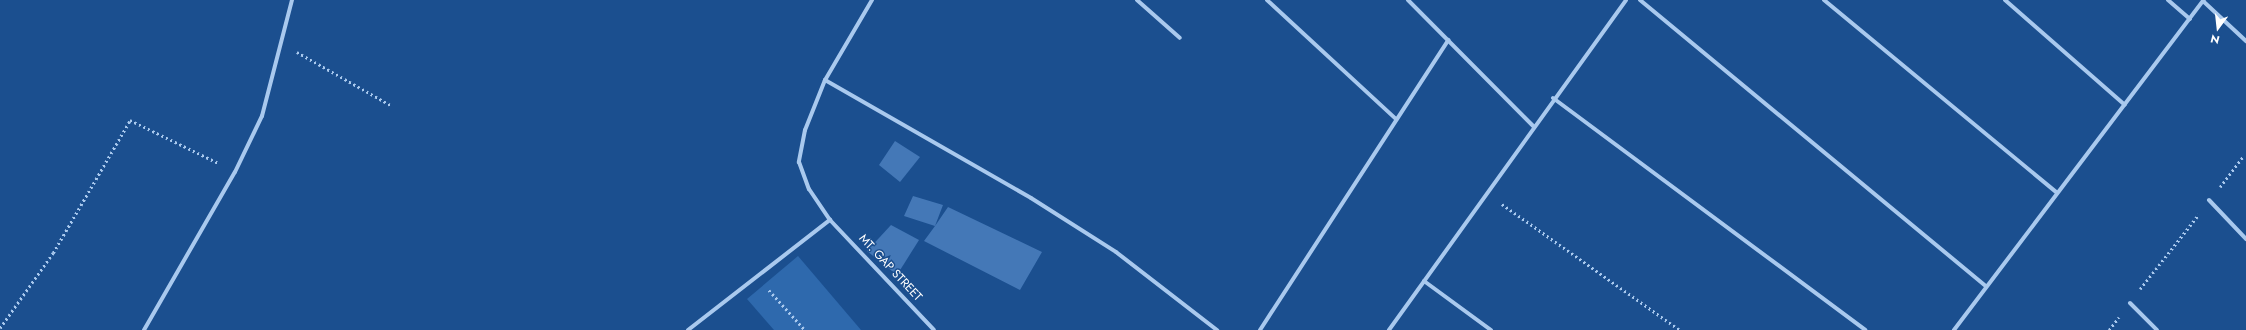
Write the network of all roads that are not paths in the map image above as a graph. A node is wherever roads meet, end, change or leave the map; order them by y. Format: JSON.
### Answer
{"nodes":[{"id":1,"x":292,"y":0,"type":"edge"},
{"id":2,"x":872,"y":0,"type":"edge"},
{"id":3,"x":1137,"y":0,"type":"edge"},
{"id":4,"x":1267,"y":0,"type":"edge"},
{"id":5,"x":1408,"y":0,"type":"edge"},
{"id":6,"x":1626,"y":0,"type":"edge"},
{"id":7,"x":1640,"y":0,"type":"edge"},
{"id":8,"x":1824,"y":0,"type":"edge"},
{"id":9,"x":2005,"y":0,"type":"edge"},
{"id":10,"x":2168,"y":0,"type":"edge"},
{"id":11,"x":2203,"y":0,"type":"edge"},
{"id":12,"x":2190,"y":19,"type":"junction"},
{"id":13,"x":1180,"y":38,"type":"dead end"},
{"id":14,"x":1448,"y":40,"type":"junction"},
{"id":15,"x":2246,"y":41,"type":"edge"},
{"id":16,"x":824,"y":80,"type":"junction"},
{"id":17,"x":1553,"y":98,"type":"junction"},
{"id":18,"x":2125,"y":105,"type":"junction"},
{"id":19,"x":1396,"y":119,"type":"junction"},
{"id":20,"x":1534,"y":126,"type":"junction"},
{"id":21,"x":2056,"y":192,"type":"junction"},
{"id":22,"x":2209,"y":200,"type":"road end"},
{"id":23,"x":830,"y":220,"type":"junction"},
{"id":24,"x":2246,"y":239,"type":"edge"},
{"id":25,"x":1424,"y":281,"type":"junction"},
{"id":26,"x":1986,"y":286,"type":"junction"},
{"id":27,"x":2130,"y":303,"type":"road end"},
{"id":28,"x":144,"y":330,"type":"edge"},
{"id":29,"x":688,"y":330,"type":"edge"},
{"id":30,"x":934,"y":330,"type":"edge"},
{"id":31,"x":1217,"y":330,"type":"edge"},
{"id":32,"x":1260,"y":330,"type":"edge"},
{"id":33,"x":1389,"y":330,"type":"edge"},
{"id":34,"x":1490,"y":330,"type":"edge"},
{"id":35,"x":1865,"y":330,"type":"edge"},
{"id":36,"x":1954,"y":330,"type":"edge"},
{"id":37,"x":2157,"y":330,"type":"edge"}],
"edges":[{"from":1,"to":28,"type":"street"},
{"from":2,"to":16,"type":"street","name":"MT. GAP STREET"},
{"from":3,"to":13,"type":"street"},
{"from":4,"to":19,"type":"street"},
{"from":5,"to":14,"type":"street"},
{"from":6,"to":17,"type":"street"},
{"from":7,"to":26,"type":"street"},
{"from":8,"to":21,"type":"street"},
{"from":9,"to":18,"type":"street"},
{"from":10,"to":12,"type":"street"},
{"from":11,"to":12,"type":"street"},
{"from":11,"to":15,"type":"street"},
{"from":12,"to":18,"type":"street"},
{"from":14,"to":19,"type":"street"},
{"from":14,"to":20,"type":"street"},
{"from":16,"to":23,"type":"street","name":"MT. GAP STREET"},
{"from":16,"to":31,"type":"street"},
{"from":17,"to":20,"type":"street"},
{"from":17,"to":35,"type":"street"},
{"from":18,"to":21,"type":"street"},
{"from":19,"to":32,"type":"street"},
{"from":20,"to":25,"type":"street"},
{"from":21,"to":26,"type":"street"},
{"from":22,"to":24,"type":"street"},
{"from":23,"to":29,"type":"street"},
{"from":23,"to":30,"type":"street","name":"MT. GAP STREET"},
{"from":25,"to":33,"type":"street"},
{"from":25,"to":34,"type":"street"},
{"from":26,"to":36,"type":"street"},
{"from":27,"to":37,"type":"street"}]}
